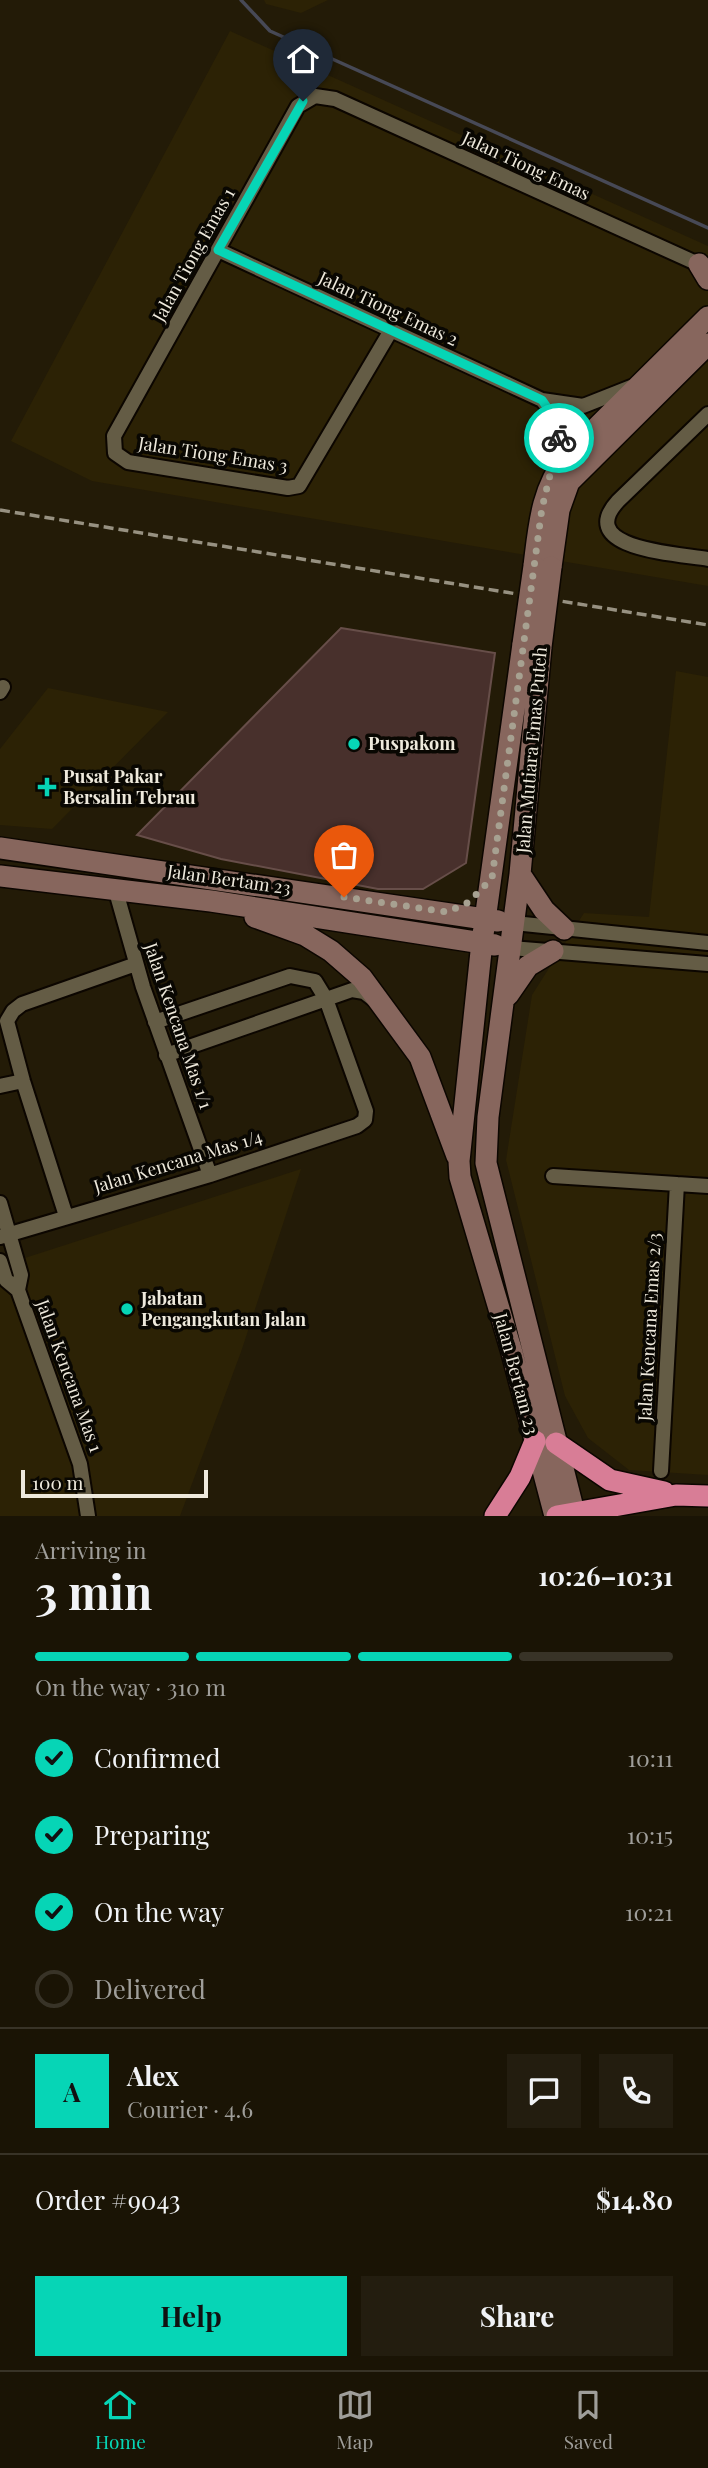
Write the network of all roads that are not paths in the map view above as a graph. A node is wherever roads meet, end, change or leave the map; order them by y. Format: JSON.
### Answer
{"nodes":[{"id":1,"x":329,"y":96,"type":"joint"},
{"id":2,"x":218,"y":250,"type":"junction"},
{"id":3,"x":705,"y":270,"type":"edge"},
{"id":4,"x":708,"y":306,"type":"edge"},
{"id":5,"x":704,"y":330,"type":"edge"},
{"id":6,"x":390,"y":332,"type":"junction"},
{"id":7,"x":641,"y":382,"type":"junction"},
{"id":8,"x":542,"y":400,"type":"junction"},
{"id":9,"x":708,"y":414,"type":"edge"},
{"id":10,"x":114,"y":453,"type":"joint"},
{"id":11,"x":552,"y":476,"type":"junction"},
{"id":12,"x":708,"y":559,"type":"edge"},
{"id":13,"x":542,"y":567,"type":"junction"},
{"id":14,"x":532,"y":645,"type":"junction"},
{"id":15,"x":5,"y":846,"type":"edge"},
{"id":16,"x":520,"y":874,"type":"junction"},
{"id":17,"x":0,"y":876,"type":"edge"},
{"id":18,"x":492,"y":878,"type":"junction"},
{"id":19,"x":114,"y":888,"type":"junction"},
{"id":20,"x":211,"y":901,"type":"junction"},
{"id":21,"x":447,"y":912,"type":"junction"},
{"id":22,"x":485,"y":919,"type":"junction"},
{"id":23,"x":514,"y":923,"type":"junction"},
{"id":24,"x":564,"y":929,"type":"junction"},
{"id":25,"x":449,"y":937,"type":"junction"},
{"id":26,"x":482,"y":942,"type":"junction"},
{"id":27,"x":708,"y":943,"type":"edge"},
{"id":28,"x":511,"y":948,"type":"junction"},
{"id":29,"x":553,"y":951,"type":"junction"},
{"id":30,"x":136,"y":964,"type":"junction"},
{"id":31,"x":708,"y":964,"type":"edge"},
{"id":32,"x":476,"y":998,"type":"junction"},
{"id":33,"x":326,"y":999,"type":"junction"},
{"id":34,"x":504,"y":1003,"type":"junction"},
{"id":35,"x":388,"y":1011,"type":"junction"},
{"id":36,"x":155,"y":1022,"type":"junction"},
{"id":37,"x":166,"y":1055,"type":"junction"},
{"id":38,"x":23,"y":1082,"type":"junction"},
{"id":39,"x":0,"y":1086,"type":"edge"},
{"id":40,"x":459,"y":1161,"type":"junction"},
{"id":41,"x":210,"y":1175,"type":"junction"},
{"id":42,"x":553,"y":1176,"type":"dead end"},
{"id":43,"x":677,"y":1184,"type":"junction"},
{"id":44,"x":708,"y":1186,"type":"edge"},
{"id":45,"x":0,"y":1203,"type":"edge"},
{"id":46,"x":66,"y":1216,"type":"junction"},
{"id":47,"x":5,"y":1236,"type":"edge"},
{"id":48,"x":0,"y":1261,"type":"edge"},
{"id":49,"x":9,"y":1279,"type":"edge"},
{"id":50,"x":535,"y":1441,"type":"junction"},
{"id":51,"x":556,"y":1443,"type":"junction"},
{"id":52,"x":661,"y":1471,"type":"dead end"},
{"id":53,"x":676,"y":1495,"type":"junction"},
{"id":54,"x":708,"y":1496,"type":"edge"},
{"id":55,"x":565,"y":1515,"type":"edge"},
{"id":56,"x":88,"y":1516,"type":"edge"},
{"id":57,"x":495,"y":1516,"type":"edge"}],
"edges":[{"from":1,"to":2,"type":"street","name":"Jalan Tiong Emas 1"},
{"from":1,"to":3,"type":"street","name":"Jalan Tiong Emas"},
{"from":2,"to":6,"type":"street","name":"Jalan Tiong Emas 2"},
{"from":2,"to":10,"type":"street","name":"Jalan Tiong Emas 1"},
{"from":4,"to":5,"type":"street"},
{"from":5,"to":7,"type":"street","name":"Jalan Mutiara Emas Puteh"},
{"from":5,"to":13,"type":"street","name":"Jalan Mutiara Emas Puteh"},
{"from":6,"to":8,"type":"street","name":"Jalan Tiong Emas 2"},
{"from":6,"to":10,"type":"street","name":"Jalan Tiong Emas 3"},
{"from":7,"to":8,"type":"street","name":"Jalan Tiong Emas 2"},
{"from":7,"to":11,"type":"street","name":"Jalan Mutiara Emas Puteh"},
{"from":8,"to":11,"type":"street"},
{"from":9,"to":12,"type":"street"},
{"from":11,"to":13,"type":"street","name":"Jalan Mutiara Emas Puteh"},
{"from":13,"to":14,"type":"street","name":"Jalan Mutiara Emas Puteh","bridge":true},
{"from":14,"to":16,"type":"street","name":"Jalan Mutiara Emas Puteh"},
{"from":14,"to":18,"type":"street","name":"Jalan Mutiara Emas Puteh"},
{"from":15,"to":21,"type":"street","name":"Jalan Bertam 23"},
{"from":16,"to":23,"type":"street","name":"Jalan Mutiara Emas Puteh"},
{"from":16,"to":24,"type":"street"},
{"from":17,"to":19,"type":"street","name":"Jalan Bertam 23"},
{"from":18,"to":21,"type":"street"},
{"from":18,"to":22,"type":"street","name":"Jalan Mutiara Emas Puteh"},
{"from":19,"to":20,"type":"street","name":"Jalan Bertam 23"},
{"from":19,"to":30,"type":"street","name":"Jalan Kencana Mas 1/1"},
{"from":20,"to":25,"type":"street","name":"Jalan Bertam 23"},
{"from":20,"to":35,"type":"street"},
{"from":21,"to":22,"type":"street","name":"Jalan Bertam 23"},
{"from":22,"to":23,"type":"street","name":"Jalan Bertam 23"},
{"from":22,"to":26,"type":"street","name":"Jalan Mutiara Emas Puteh"},
{"from":23,"to":24,"type":"street","name":"Jalan Bertam 23"},
{"from":23,"to":28,"type":"street","name":"Jalan Mutiara Emas Puteh"},
{"from":24,"to":27,"type":"street","name":"Jalan Bertam 23"},
{"from":25,"to":26,"type":"street","name":"Jalan Bertam 23"},
{"from":25,"to":32,"type":"street"},
{"from":26,"to":28,"type":"street","name":"Jalan Bertam 23"},
{"from":26,"to":32,"type":"street","name":"Jalan Bertam 23"},
{"from":28,"to":29,"type":"street","name":"Jalan Bertam 23"},
{"from":28,"to":34,"type":"street","name":"Jalan Bertam 23"},
{"from":29,"to":31,"type":"street","name":"Jalan Bertam 23"},
{"from":29,"to":34,"type":"street"},
{"from":30,"to":36,"type":"street","name":"Jalan Kencana Mas 1/1"},
{"from":30,"to":38,"type":"street"},
{"from":32,"to":40,"type":"street","name":"Jalan Bertam 23"},
{"from":33,"to":35,"type":"street"},
{"from":33,"to":36,"type":"street"},
{"from":33,"to":37,"type":"street"},
{"from":33,"to":41,"type":"street","name":"Jalan Kencana Mas 1/4"},
{"from":34,"to":51,"type":"street","name":"Jalan Bertam 23"},
{"from":35,"to":40,"type":"street"},
{"from":36,"to":37,"type":"street","name":"Jalan Kencana Mas 1/1"},
{"from":37,"to":41,"type":"street","name":"Jalan Kencana Mas 1/1"},
{"from":38,"to":39,"type":"street"},
{"from":38,"to":46,"type":"street"},
{"from":40,"to":50,"type":"street","name":"Jalan Bertam 23"},
{"from":41,"to":46,"type":"street","name":"Jalan Kencana Mas 1/4"},
{"from":42,"to":43,"type":"street"},
{"from":43,"to":44,"type":"street"},
{"from":43,"to":52,"type":"street","name":"Jalan Kencana Emas 2/3"},
{"from":45,"to":47,"type":"street"},
{"from":46,"to":47,"type":"street","name":"Jalan Kencana Mas 1/4"},
{"from":47,"to":49,"type":"street"},
{"from":48,"to":49,"type":"street"},
{"from":49,"to":56,"type":"street","name":"Jalan Kencana Mas 1"},
{"from":50,"to":55,"type":"street","name":"Jalan Bertam 23"},
{"from":50,"to":57,"type":"highway"},
{"from":51,"to":53,"type":"highway"},
{"from":51,"to":55,"type":"street","name":"Jalan Bertam 23"},
{"from":53,"to":54,"type":"highway"},
{"from":53,"to":55,"type":"highway"}]}
